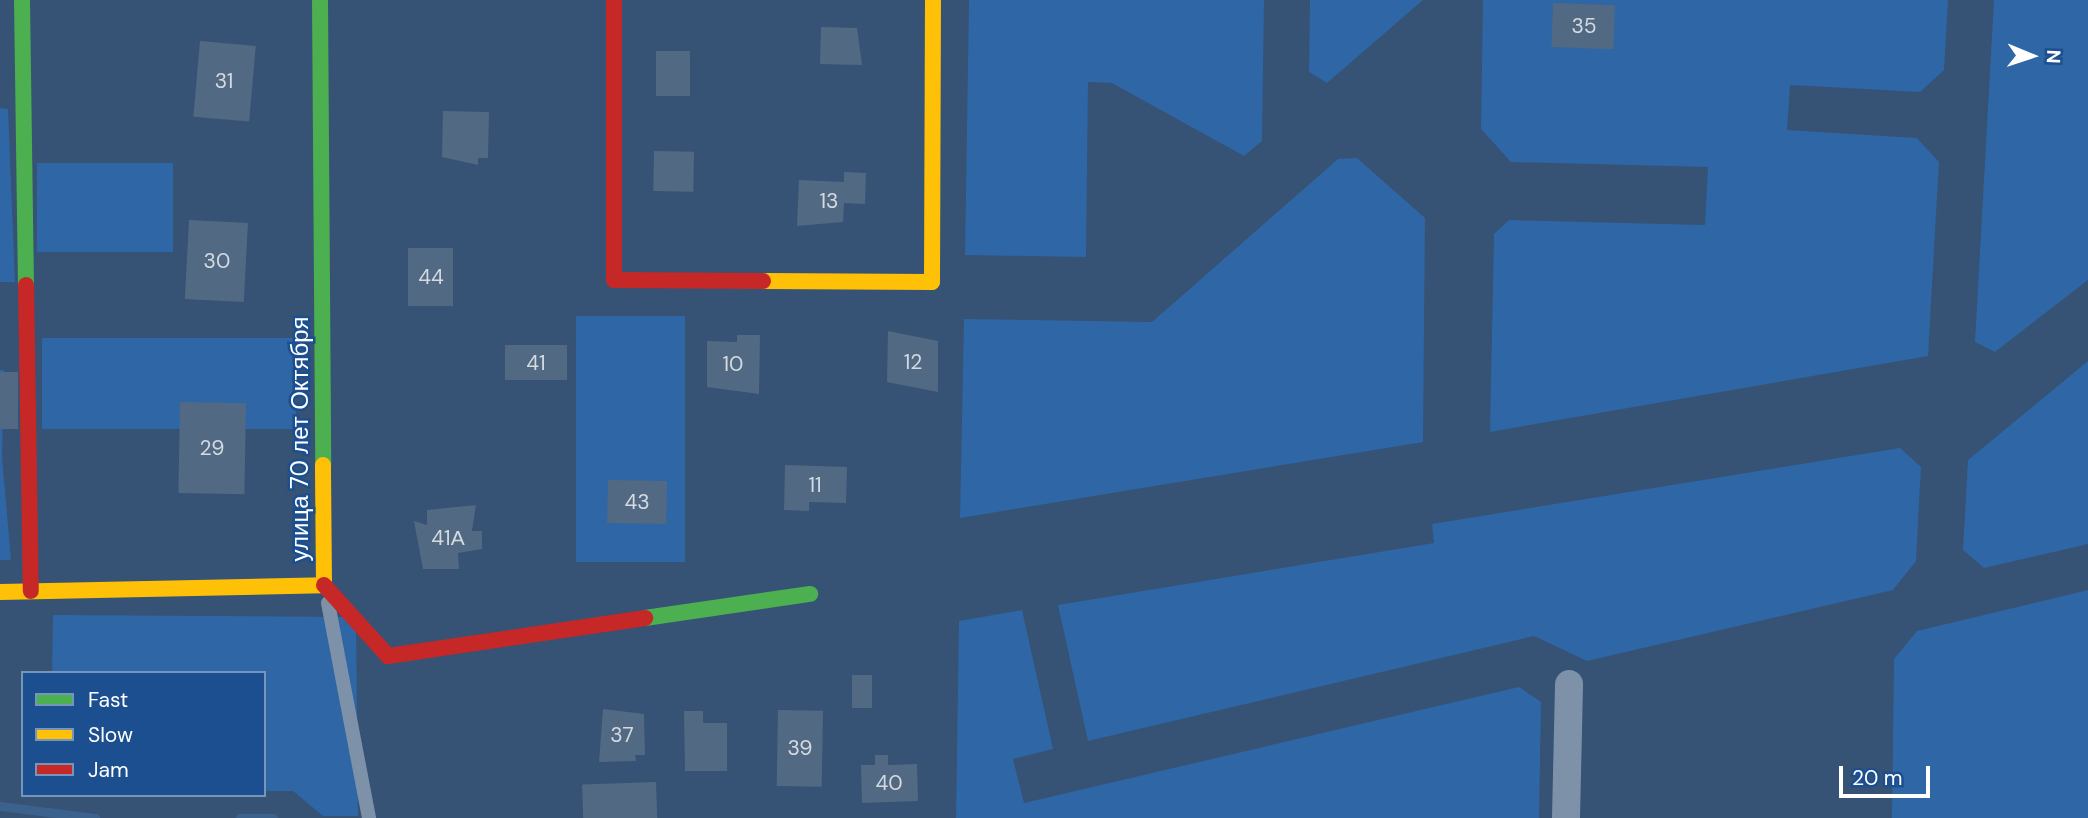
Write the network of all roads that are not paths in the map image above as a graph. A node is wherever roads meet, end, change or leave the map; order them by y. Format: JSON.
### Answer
{"nodes":[{"id":1,"x":22,"y":0,"type":"edge"},
{"id":2,"x":320,"y":0,"type":"edge"},
{"id":3,"x":614,"y":0,"type":"edge"},
{"id":4,"x":933,"y":0,"type":"edge"},
{"id":5,"x":324,"y":585,"type":"junction"},
{"id":6,"x":32,"y":591,"type":"junction"},
{"id":7,"x":0,"y":592,"type":"edge"},
{"id":8,"x":810,"y":594,"type":"dead end"},
{"id":9,"x":1569,"y":684,"type":"dead end"},
{"id":10,"x":369,"y":818,"type":"edge"},
{"id":11,"x":1566,"y":818,"type":"edge"}],
"edges":[{"from":1,"to":6,"type":"street"},
{"from":2,"to":5,"type":"street","name":"улица 70 лет Октября"},
{"from":3,"to":4,"type":"street"},
{"from":5,"to":6,"type":"street","name":"улица 70 лет Октября"},
{"from":5,"to":8,"type":"street"},
{"from":5,"to":10,"type":"lane"},
{"from":6,"to":7,"type":"street","name":"улица 70 лет Октября"},
{"from":9,"to":11,"type":"street"}]}
